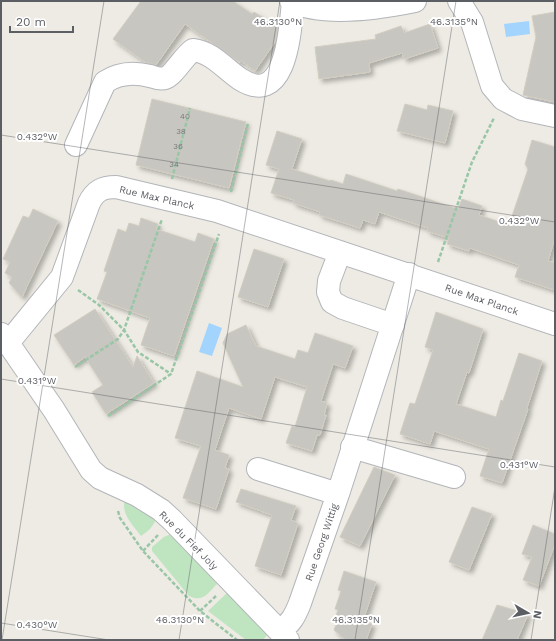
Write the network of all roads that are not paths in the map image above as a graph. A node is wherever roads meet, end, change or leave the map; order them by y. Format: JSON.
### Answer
{"nodes":[{"id":1,"x":415,"y":1,"type":"edge"},
{"id":2,"x":459,"y":1,"type":"edge"},
{"id":3,"x":292,"y":2,"type":"edge"},
{"id":4,"x":555,"y":116,"type":"edge"},
{"id":5,"x":76,"y":145,"type":"dead end"},
{"id":6,"x":340,"y":252,"type":"junction"},
{"id":7,"x":409,"y":274,"type":"junction"},
{"id":8,"x":555,"y":324,"type":"edge"},
{"id":9,"x":393,"y":325,"type":"junction"},
{"id":10,"x":5,"y":338,"type":"edge"},
{"id":11,"x":352,"y":447,"type":"junction"},
{"id":12,"x":258,"y":469,"type":"dead end"},
{"id":13,"x":454,"y":477,"type":"dead end"},
{"id":14,"x":338,"y":494,"type":"junction"},
{"id":15,"x":284,"y":635,"type":"edge"}],
"edges":[{"from":1,"to":3,"type":"street"},
{"from":2,"to":4,"type":"street"},
{"from":3,"to":5,"type":"street"},
{"from":6,"to":7,"type":"street","name":"Rue Max Planck"},
{"from":6,"to":9,"type":"street"},
{"from":6,"to":10,"type":"street","name":"Rue Max Planck"},
{"from":7,"to":8,"type":"street","name":"Rue Max Planck"},
{"from":7,"to":9,"type":"street"},
{"from":9,"to":11,"type":"street","name":"Rue Georg Wittig"},
{"from":10,"to":15,"type":"street","name":"Rue du Fief Joly"},
{"from":11,"to":13,"type":"street"},
{"from":11,"to":14,"type":"street","name":"Rue Georg Wittig"},
{"from":12,"to":14,"type":"street"},
{"from":14,"to":15,"type":"street","name":"Rue Georg Wittig"}]}
